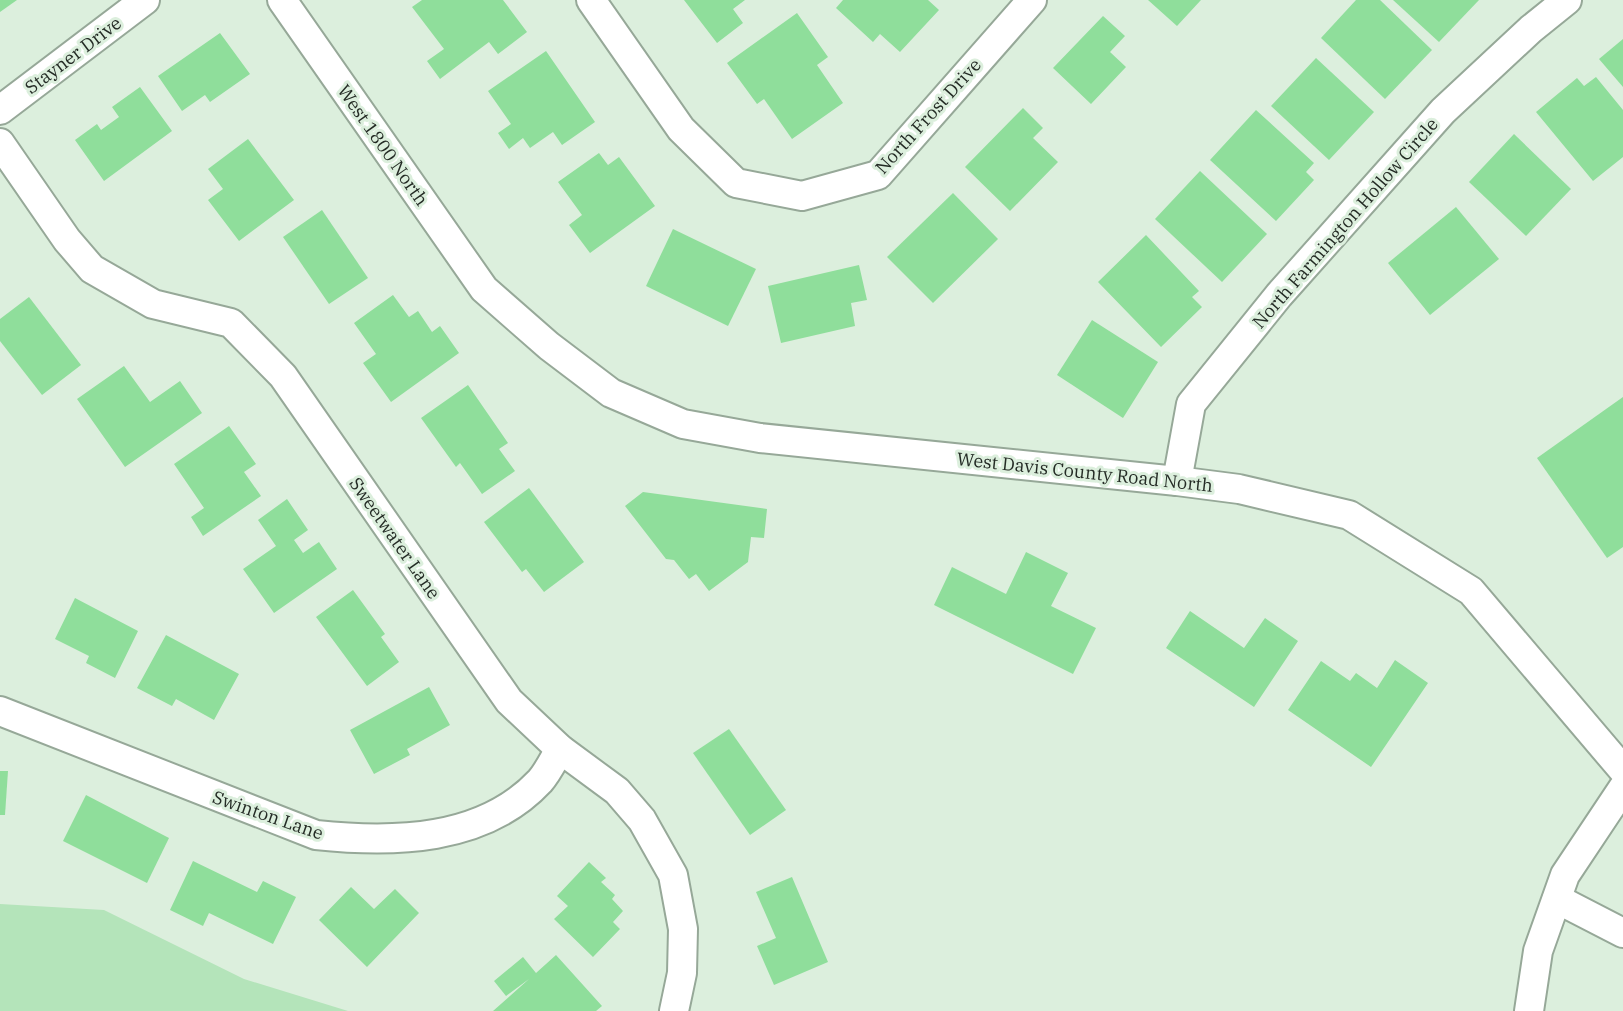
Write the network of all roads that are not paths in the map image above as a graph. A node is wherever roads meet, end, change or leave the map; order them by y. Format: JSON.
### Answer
{"nodes":[{"id":1,"x":145,"y":0,"type":"edge"},
{"id":2,"x":282,"y":0,"type":"edge"},
{"id":3,"x":591,"y":0,"type":"edge"},
{"id":4,"x":1032,"y":0,"type":"edge"},
{"id":5,"x":1567,"y":0,"type":"edge"},
{"id":6,"x":0,"y":110,"type":"edge"},
{"id":7,"x":0,"y":142,"type":"edge"},
{"id":8,"x":484,"y":289,"type":"joint"},
{"id":9,"x":1177,"y":481,"type":"junction"},
{"id":10,"x":0,"y":711,"type":"edge"},
{"id":11,"x":560,"y":749,"type":"junction"},
{"id":12,"x":1623,"y":770,"type":"edge"},
{"id":13,"x":1623,"y":788,"type":"edge"},
{"id":14,"x":1557,"y":899,"type":"junction"},
{"id":15,"x":1623,"y":933,"type":"edge"},
{"id":16,"x":674,"y":1011,"type":"edge"},
{"id":17,"x":1529,"y":1011,"type":"edge"}],
"edges":[{"from":1,"to":6,"type":"street","name":"Stayner Drive"},
{"from":2,"to":8,"type":"street","name":"West 1800 North"},
{"from":3,"to":4,"type":"street","name":"North Frost Drive"},
{"from":5,"to":9,"type":"street","name":"North Farmington Hollow Circle"},
{"from":7,"to":11,"type":"street","name":"Sweetwater Lane"},
{"from":8,"to":9,"type":"street","name":"West Davis County Road North"},
{"from":9,"to":12,"type":"street","name":"West Davis County Road North"},
{"from":10,"to":11,"type":"street","name":"Swinton Lane"},
{"from":11,"to":16,"type":"street","name":"Sweetwater Lane"},
{"from":13,"to":14,"type":"street"},
{"from":14,"to":15,"type":"street"},
{"from":14,"to":17,"type":"street"}]}
